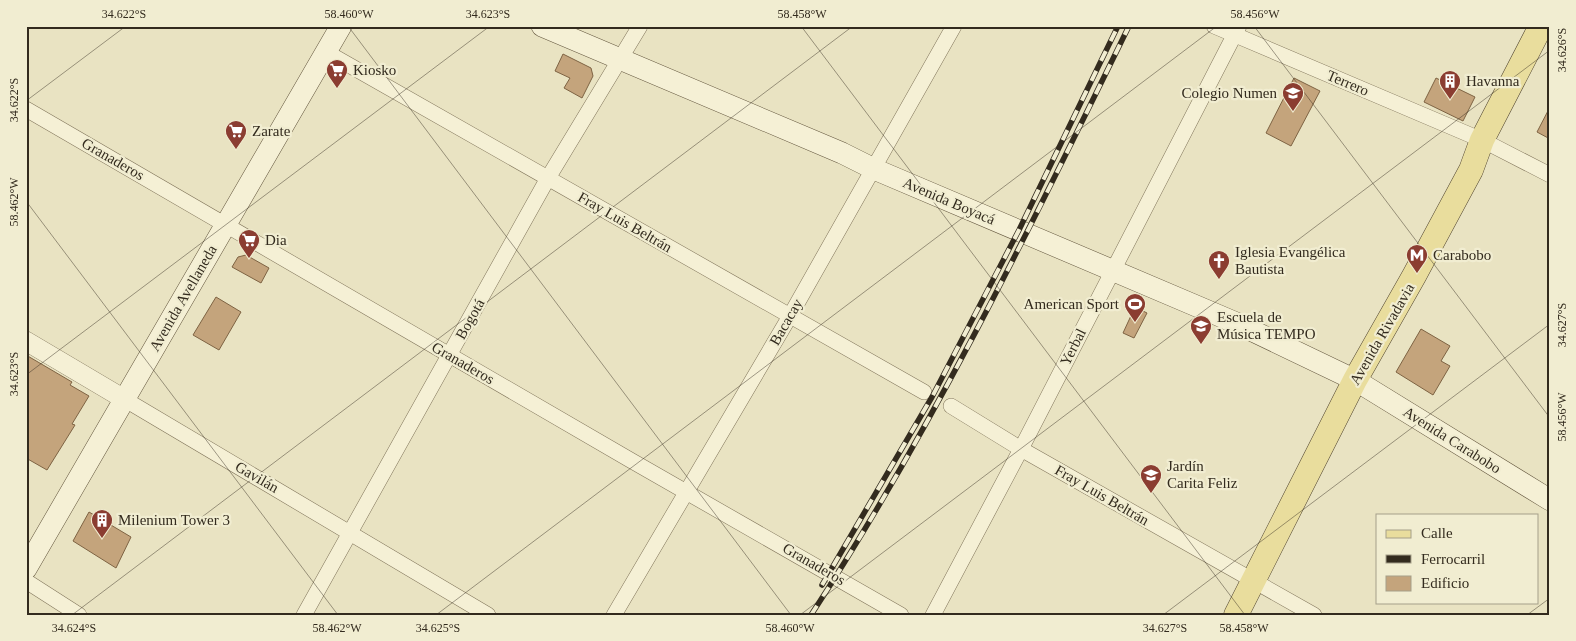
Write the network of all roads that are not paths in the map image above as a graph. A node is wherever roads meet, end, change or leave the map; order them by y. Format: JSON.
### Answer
{"nodes":[{"id":1,"x":341,"y":26,"type":"edge"},
{"id":2,"x":542,"y":26,"type":"edge"},
{"id":3,"x":640,"y":26,"type":"edge"},
{"id":4,"x":954,"y":26,"type":"edge"},
{"id":5,"x":1214,"y":26,"type":"edge"},
{"id":6,"x":1541,"y":26,"type":"edge"},
{"id":7,"x":1237,"y":31,"type":"edge"},
{"id":8,"x":326,"y":52,"type":"junction"},
{"id":9,"x":620,"y":58,"type":"junction"},
{"id":10,"x":26,"y":109,"type":"edge"},
{"id":11,"x":1482,"y":140,"type":"junction"},
{"id":12,"x":874,"y":169,"type":"junction"},
{"id":13,"x":1550,"y":175,"type":"edge"},
{"id":14,"x":548,"y":178,"type":"junction"},
{"id":15,"x":226,"y":224,"type":"junction"},
{"id":16,"x":1112,"y":270,"type":"junction"},
{"id":17,"x":790,"y":316,"type":"junction"},
{"id":18,"x":26,"y":341,"type":"edge"},
{"id":19,"x":450,"y":355,"type":"junction"},
{"id":20,"x":1355,"y":380,"type":"junction"},
{"id":21,"x":924,"y":392,"type":"dead end"},
{"id":22,"x":124,"y":399,"type":"junction"},
{"id":23,"x":951,"y":406,"type":"dead end"},
{"id":24,"x":1021,"y":448,"type":"junction"},
{"id":25,"x":686,"y":492,"type":"junction"},
{"id":26,"x":1550,"y":500,"type":"edge"},
{"id":27,"x":351,"y":533,"type":"junction"},
{"id":28,"x":26,"y":569,"type":"edge"},
{"id":29,"x":26,"y":581,"type":"edge"},
{"id":30,"x":1254,"y":581,"type":"junction"},
{"id":31,"x":79,"y":615,"type":"edge"},
{"id":32,"x":304,"y":615,"type":"edge"},
{"id":33,"x":488,"y":615,"type":"edge"},
{"id":34,"x":614,"y":615,"type":"edge"},
{"id":35,"x":901,"y":615,"type":"edge"},
{"id":36,"x":933,"y":615,"type":"edge"},
{"id":37,"x":1236,"y":615,"type":"edge"},
{"id":38,"x":1314,"y":615,"type":"edge"}],
"edges":[{"from":1,"to":8,"type":"main road","name":"Avenida Avellaneda"},
{"from":2,"to":9,"type":"main road","name":"Avenida Boyacá"},
{"from":3,"to":9,"type":"street","name":"Bogotá"},
{"from":4,"to":12,"type":"street","name":"Bacacay"},
{"from":5,"to":7,"type":"street","name":"Terrero"},
{"from":6,"to":11,"type":"main road","name":"Avenida Rivadavia"},
{"from":7,"to":11,"type":"street","name":"Terrero"},
{"from":7,"to":16,"type":"street","name":"Yerbal"},
{"from":8,"to":14,"type":"street","name":"Fray Luis Beltrán"},
{"from":8,"to":15,"type":"main road","name":"Avenida Avellaneda"},
{"from":9,"to":12,"type":"main road","name":"Avenida Boyacá"},
{"from":9,"to":14,"type":"street","name":"Bogotá"},
{"from":10,"to":15,"type":"street","name":"Granaderos"},
{"from":11,"to":13,"type":"street","name":"Terrero"},
{"from":11,"to":20,"type":"main road","name":"Avenida Rivadavia"},
{"from":12,"to":16,"type":"main road","name":"Avenida Boyacá"},
{"from":12,"to":17,"type":"street","name":"Bacacay"},
{"from":14,"to":17,"type":"street","name":"Fray Luis Beltrán"},
{"from":14,"to":19,"type":"street","name":"Bogotá"},
{"from":15,"to":19,"type":"street","name":"Granaderos"},
{"from":15,"to":22,"type":"main road","name":"Avenida Avellaneda"},
{"from":16,"to":20,"type":"main road","name":"Avenida Boyacá"},
{"from":16,"to":24,"type":"street","name":"Yerbal"},
{"from":17,"to":21,"type":"street","name":"Fray Luis Beltrán"},
{"from":17,"to":25,"type":"street","name":"Bacacay"},
{"from":18,"to":22,"type":"street","name":"Gavilán"},
{"from":19,"to":25,"type":"street","name":"Granaderos"},
{"from":19,"to":27,"type":"street","name":"Bogotá"},
{"from":20,"to":26,"type":"main road","name":"Avenida Carabobo"},
{"from":20,"to":30,"type":"main road","name":"Avenida Rivadavia"},
{"from":22,"to":27,"type":"street","name":"Gavilán"},
{"from":22,"to":28,"type":"main road","name":"Avenida Avellaneda"},
{"from":23,"to":24,"type":"street","name":"Fray Luis Beltrán"},
{"from":24,"to":30,"type":"street","name":"Fray Luis Beltrán"},
{"from":24,"to":36,"type":"street","name":"Yerbal"},
{"from":25,"to":34,"type":"street","name":"Bacacay"},
{"from":25,"to":35,"type":"street","name":"Granaderos"},
{"from":27,"to":32,"type":"street","name":"Bogotá"},
{"from":27,"to":33,"type":"street","name":"Gavilán"},
{"from":29,"to":31,"type":"street"},
{"from":30,"to":37,"type":"main road","name":"Avenida Rivadavia"},
{"from":30,"to":38,"type":"street","name":"Fray Luis Beltrán"}]}
